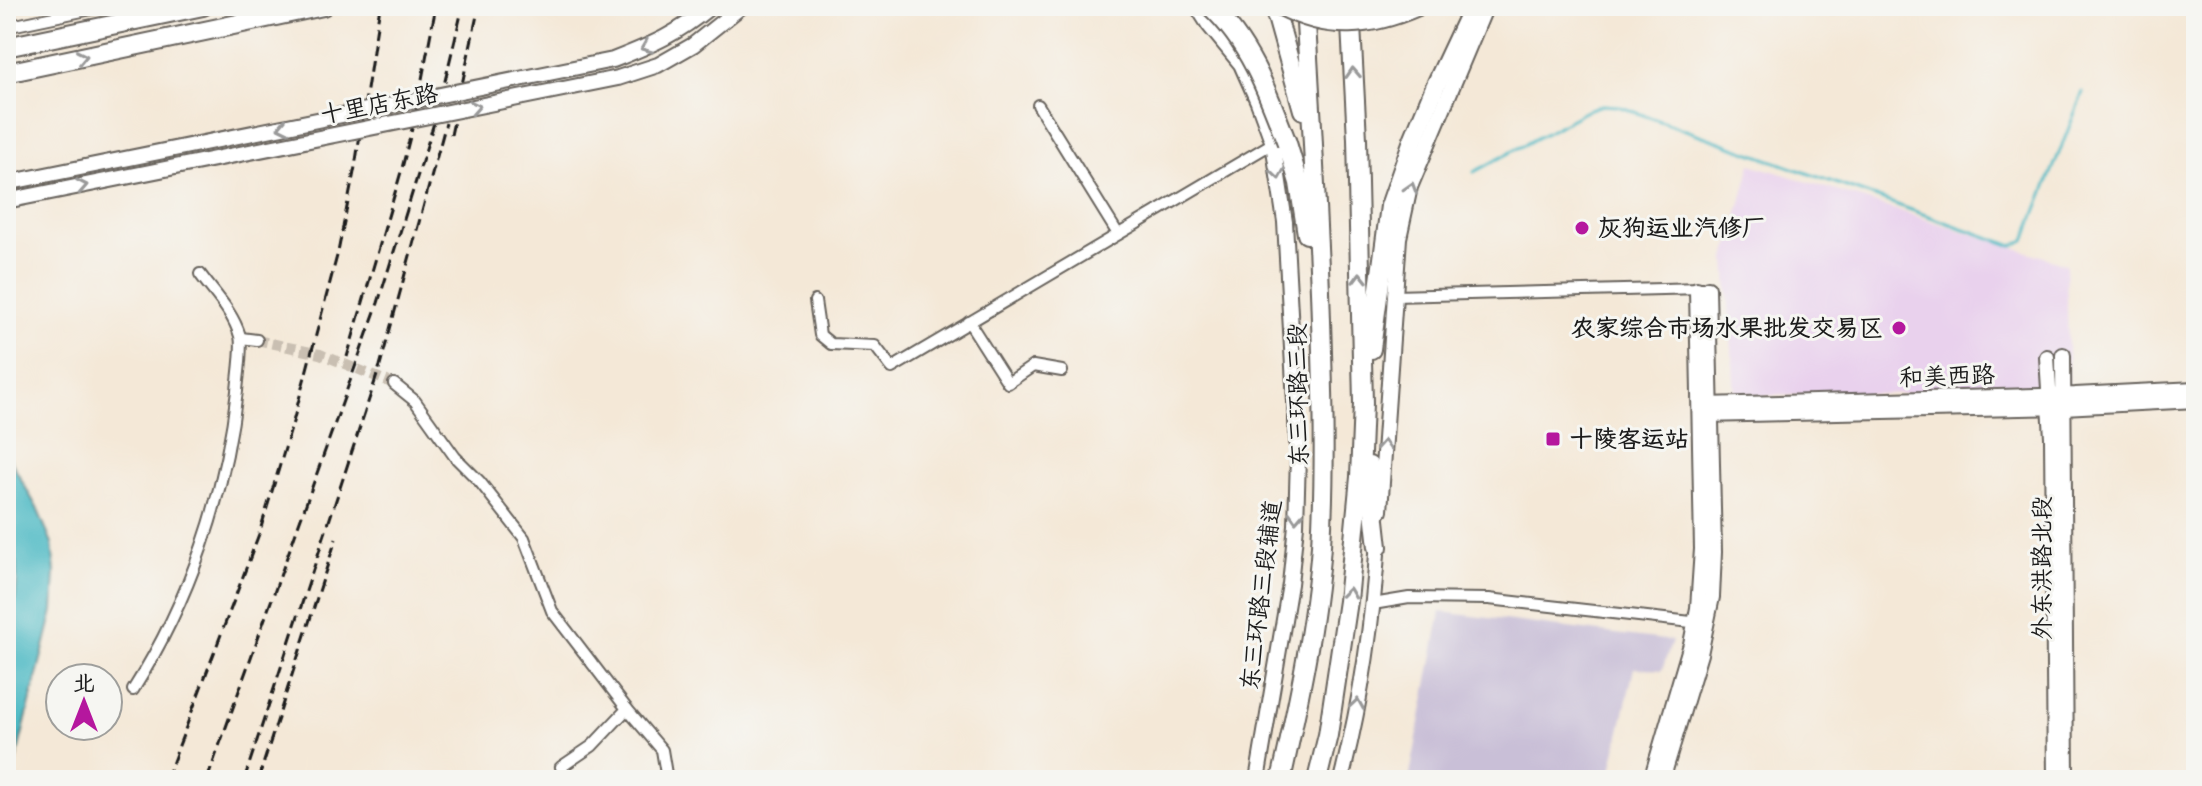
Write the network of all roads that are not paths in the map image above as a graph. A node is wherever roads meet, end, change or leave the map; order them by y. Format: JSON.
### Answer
{"nodes":[{"id":1,"x":106,"y":6,"type":"edge"},
{"id":2,"x":203,"y":6,"type":"edge"},
{"id":3,"x":323,"y":6,"type":"edge"},
{"id":4,"x":711,"y":6,"type":"edge"},
{"id":5,"x":742,"y":6,"type":"edge"},
{"id":6,"x":1272,"y":6,"type":"edge"},
{"id":7,"x":1281,"y":6,"type":"edge"},
{"id":8,"x":1305,"y":6,"type":"edge"},
{"id":9,"x":1350,"y":6,"type":"edge"},
{"id":10,"x":1418,"y":6,"type":"edge"},
{"id":11,"x":1473,"y":6,"type":"edge"},
{"id":12,"x":1486,"y":6,"type":"edge"},
{"id":13,"x":1206,"y":8,"type":"edge"},
{"id":14,"x":6,"y":27,"type":"edge"},
{"id":15,"x":6,"y":47,"type":"edge"},
{"id":16,"x":6,"y":73,"type":"edge"},
{"id":17,"x":1038,"y":105,"type":"dead end"},
{"id":18,"x":1280,"y":143,"type":"junction"},
{"id":19,"x":1314,"y":159,"type":"junction"},
{"id":20,"x":6,"y":183,"type":"edge"},
{"id":21,"x":6,"y":201,"type":"edge"},
{"id":22,"x":1118,"y":234,"type":"junction"},
{"id":23,"x":200,"y":274,"type":"dead end"},
{"id":24,"x":1703,"y":288,"type":"joint"},
{"id":25,"x":1394,"y":296,"type":"junction"},
{"id":26,"x":815,"y":301,"type":"dead end"},
{"id":27,"x":969,"y":322,"type":"junction"},
{"id":28,"x":241,"y":338,"type":"junction"},
{"id":29,"x":257,"y":340,"type":"tunnel mouth"},
{"id":30,"x":2055,"y":356,"type":"dead end"},
{"id":31,"x":1062,"y":371,"type":"dead end"},
{"id":32,"x":394,"y":384,"type":"tunnel mouth"},
{"id":33,"x":2196,"y":389,"type":"edge"},
{"id":34,"x":2196,"y":400,"type":"edge"},
{"id":35,"x":2056,"y":401,"type":"junction"},
{"id":36,"x":1363,"y":403,"type":"junction"},
{"id":37,"x":1325,"y":404,"type":"junction"},
{"id":38,"x":1703,"y":412,"type":"junction"},
{"id":39,"x":1378,"y":547,"type":"junction"},
{"id":40,"x":1373,"y":604,"type":"junction"},
{"id":41,"x":1701,"y":623,"type":"junction"},
{"id":42,"x":133,"y":690,"type":"dead end"},
{"id":43,"x":627,"y":709,"type":"junction"},
{"id":44,"x":566,"y":780,"type":"edge"},
{"id":45,"x":667,"y":780,"type":"edge"},
{"id":46,"x":1257,"y":780,"type":"edge"},
{"id":47,"x":1281,"y":780,"type":"edge"},
{"id":48,"x":1317,"y":780,"type":"edge"},
{"id":49,"x":1341,"y":780,"type":"edge"},
{"id":50,"x":1651,"y":780,"type":"edge"},
{"id":51,"x":1662,"y":780,"type":"edge"},
{"id":52,"x":2055,"y":780,"type":"edge"},
{"id":53,"x":2066,"y":780,"type":"edge"}],
"edges":[{"from":1,"to":14,"type":"street"},
{"from":2,"to":15,"type":"highway"},
{"from":16,"to":3,"type":"highway","one_way":true},
{"from":4,"to":20,"type":"street","name":"十里店东路","one_way":true,"bridge":true},
{"from":21,"to":5,"type":"street","name":"十里店东路","one_way":true,"bridge":true},
{"from":6,"to":19,"type":"highway"},
{"from":7,"to":10,"type":"highway","bridge":true},
{"from":8,"to":19,"type":"highway","name":"东三环路三段"},
{"from":36,"to":9,"type":"highway","one_way":true},
{"from":11,"to":36,"type":"highway"},
{"from":25,"to":12,"type":"street","one_way":true},
{"from":13,"to":18,"type":"highway","bridge":true},
{"from":17,"to":22,"type":"street"},
{"from":18,"to":22,"type":"street"},
{"from":18,"to":37,"type":"highway"},
{"from":18,"to":46,"type":"street","name":"东三环路三段辅道","one_way":true},
{"from":19,"to":37,"type":"highway","name":"东三环路三段"},
{"from":22,"to":27,"type":"street"},
{"from":23,"to":28,"type":"street"},
{"from":24,"to":25,"type":"street"},
{"from":24,"to":38,"type":"street"},
{"from":39,"to":25,"type":"street","one_way":true},
{"from":26,"to":27,"type":"street"},
{"from":27,"to":31,"type":"street"},
{"from":28,"to":29,"type":"street"},
{"from":28,"to":42,"type":"street"},
{"from":30,"to":35,"type":"street","name":"外东洪路北段"},
{"from":32,"to":43,"type":"street"},
{"from":33,"to":35,"type":"street","name":"和美西路"},
{"from":34,"to":35,"type":"street","name":"和美西路"},
{"from":35,"to":38,"type":"street","name":"和美西路"},
{"from":35,"to":52,"type":"street","name":"外东洪路北段"},
{"from":35,"to":53,"type":"street","name":"外东洪路北段"},
{"from":36,"to":39,"type":"highway"},
{"from":48,"to":36,"type":"highway","one_way":true},
{"from":37,"to":47,"type":"highway","name":"东三环路三段"},
{"from":38,"to":41,"type":"street"},
{"from":39,"to":40,"type":"street"},
{"from":40,"to":41,"type":"street"},
{"from":49,"to":40,"type":"street","one_way":true},
{"from":41,"to":50,"type":"street"},
{"from":41,"to":51,"type":"street"},
{"from":43,"to":44,"type":"street"},
{"from":43,"to":45,"type":"street"}]}
